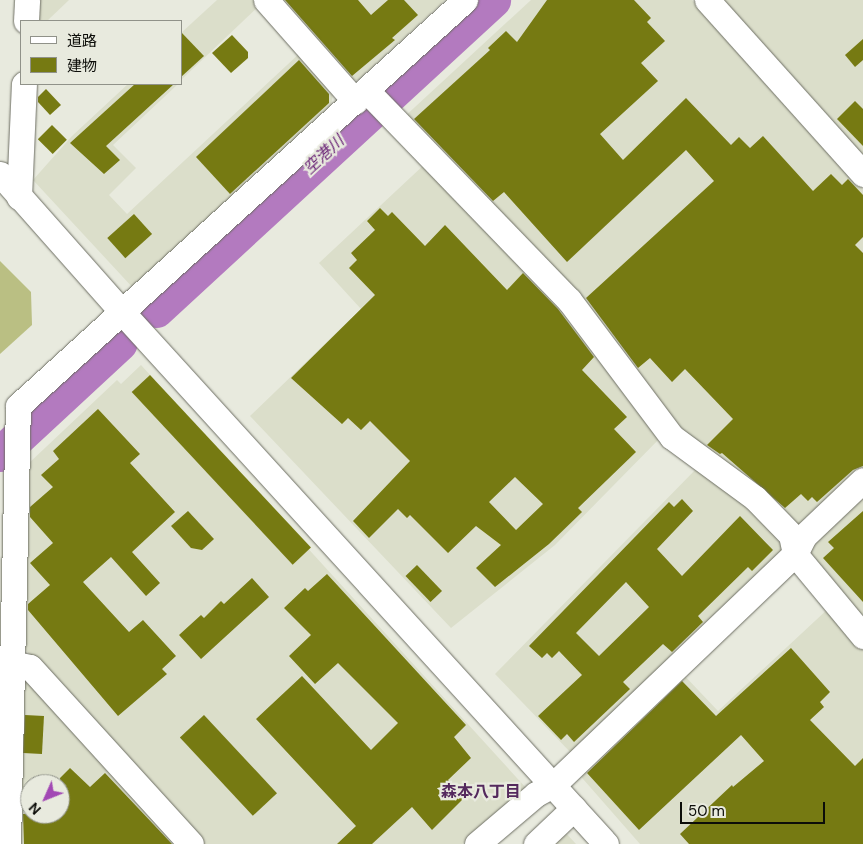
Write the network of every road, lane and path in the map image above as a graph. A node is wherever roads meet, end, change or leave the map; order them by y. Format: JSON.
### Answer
{"nodes":[{"id":1,"x":27,"y":0,"type":"edge"},
{"id":2,"x":266,"y":0,"type":"edge"},
{"id":3,"x":465,"y":0,"type":"edge"},
{"id":4,"x":707,"y":0,"type":"edge"},
{"id":5,"x":26,"y":20,"type":"edge"},
{"id":6,"x":24,"y":85,"type":"edge"},
{"id":7,"x":364,"y":96,"type":"junction"},
{"id":8,"x":0,"y":174,"type":"edge"},
{"id":9,"x":863,"y":174,"type":"edge"},
{"id":10,"x":19,"y":197,"type":"junction"},
{"id":11,"x":122,"y":312,"type":"junction"},
{"id":12,"x":863,"y":480,"type":"edge"},
{"id":13,"x":795,"y":554,"type":"junction"},
{"id":14,"x":863,"y":636,"type":"edge"},
{"id":15,"x":12,"y":663,"type":"junction"},
{"id":16,"x":553,"y":785,"type":"junction"},
{"id":17,"x":574,"y":808,"type":"junction"},
{"id":18,"x":8,"y":844,"type":"edge"},
{"id":19,"x":191,"y":844,"type":"edge"},
{"id":20,"x":477,"y":844,"type":"edge"},
{"id":21,"x":536,"y":844,"type":"edge"},
{"id":22,"x":606,"y":844,"type":"edge"}],
"edges":[{"from":1,"to":5,"type":"street"},
{"from":2,"to":7,"type":"street"},
{"from":3,"to":7,"type":"street"},
{"from":4,"to":9,"type":"street"},
{"from":6,"to":10,"type":"street"},
{"from":7,"to":11,"type":"street"},
{"from":7,"to":13,"type":"street"},
{"from":8,"to":10,"type":"street"},
{"from":10,"to":11,"type":"street"},
{"from":11,"to":15,"type":"street"},
{"from":11,"to":16,"type":"street"},
{"from":12,"to":13,"type":"street"},
{"from":13,"to":14,"type":"street"},
{"from":13,"to":16,"type":"street"},
{"from":15,"to":18,"type":"street"},
{"from":15,"to":19,"type":"street"},
{"from":16,"to":17,"type":"street"},
{"from":16,"to":20,"type":"street"},
{"from":17,"to":21,"type":"street"},
{"from":17,"to":22,"type":"street"}]}
